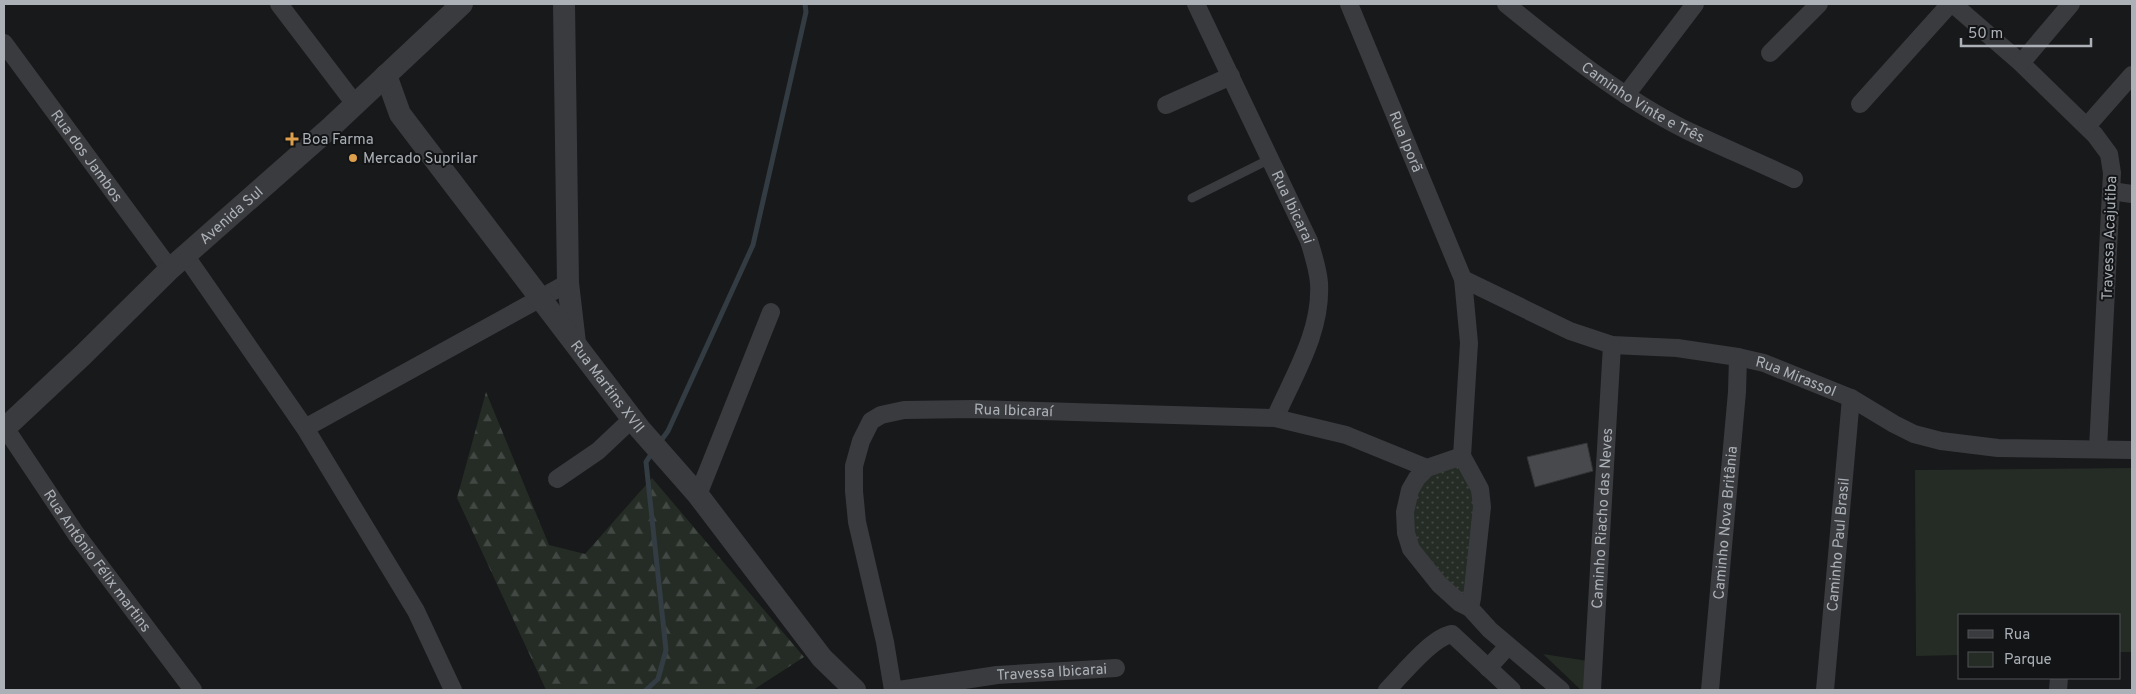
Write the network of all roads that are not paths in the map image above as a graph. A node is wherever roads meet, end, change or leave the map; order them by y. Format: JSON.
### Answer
{"nodes":[{"id":1,"x":279,"y":4,"type":"edge"},
{"id":2,"x":462,"y":4,"type":"edge"},
{"id":3,"x":564,"y":4,"type":"edge"},
{"id":4,"x":1196,"y":4,"type":"edge"},
{"id":5,"x":1349,"y":4,"type":"edge"},
{"id":6,"x":1506,"y":4,"type":"edge"},
{"id":7,"x":1695,"y":4,"type":"edge"},
{"id":8,"x":1819,"y":4,"type":"edge"},
{"id":9,"x":1951,"y":4,"type":"edge"},
{"id":10,"x":2071,"y":4,"type":"edge"},
{"id":11,"x":4,"y":43,"type":"edge"},
{"id":12,"x":1770,"y":53,"type":"dead end"},
{"id":13,"x":2021,"y":63,"type":"junction"},
{"id":14,"x":386,"y":75,"type":"junction"},
{"id":15,"x":2132,"y":75,"type":"edge"},
{"id":16,"x":1231,"y":76,"type":"junction"},
{"id":17,"x":1626,"y":95,"type":"junction"},
{"id":18,"x":361,"y":99,"type":"junction"},
{"id":19,"x":1860,"y":104,"type":"dead end"},
{"id":20,"x":1166,"y":105,"type":"dead end"},
{"id":21,"x":400,"y":114,"type":"junction"},
{"id":22,"x":2087,"y":126,"type":"junction"},
{"id":23,"x":1270,"y":160,"type":"junction"},
{"id":24,"x":1794,"y":179,"type":"dead end"},
{"id":25,"x":2111,"y":191,"type":"junction"},
{"id":26,"x":2132,"y":194,"type":"edge"},
{"id":27,"x":1192,"y":198,"type":"dead end"},
{"id":28,"x":178,"y":262,"type":"junction"},
{"id":29,"x":1463,"y":278,"type":"junction"},
{"id":30,"x":568,"y":283,"type":"junction"},
{"id":31,"x":542,"y":298,"type":"junction"},
{"id":32,"x":771,"y":312,"type":"dead end"},
{"id":33,"x":575,"y":344,"type":"junction"},
{"id":34,"x":1612,"y":345,"type":"junction"},
{"id":35,"x":1738,"y":357,"type":"junction"},
{"id":36,"x":1851,"y":398,"type":"junction"},
{"id":37,"x":1275,"y":418,"type":"junction"},
{"id":38,"x":636,"y":424,"type":"junction"},
{"id":39,"x":4,"y":427,"type":"edge"},
{"id":40,"x":305,"y":428,"type":"junction"},
{"id":41,"x":2098,"y":449,"type":"junction"},
{"id":42,"x":2132,"y":450,"type":"edge"},
{"id":43,"x":1462,"y":456,"type":"junction"},
{"id":44,"x":1427,"y":468,"type":"junction"},
{"id":45,"x":557,"y":479,"type":"dead end"},
{"id":46,"x":698,"y":494,"type":"junction"},
{"id":47,"x":1470,"y":608,"type":"junction"},
{"id":48,"x":1508,"y":646,"type":"junction"},
{"id":49,"x":1116,"y":668,"type":"dead end"},
{"id":50,"x":1488,"y":668,"type":"junction"},
{"id":51,"x":193,"y":690,"type":"edge"},
{"id":52,"x":453,"y":690,"type":"edge"},
{"id":53,"x":855,"y":690,"type":"edge"},
{"id":54,"x":893,"y":690,"type":"edge"},
{"id":55,"x":899,"y":690,"type":"edge"},
{"id":56,"x":1387,"y":690,"type":"edge"},
{"id":57,"x":1512,"y":690,"type":"edge"},
{"id":58,"x":1561,"y":690,"type":"edge"},
{"id":59,"x":1592,"y":690,"type":"edge"},
{"id":60,"x":1710,"y":690,"type":"edge"},
{"id":61,"x":1825,"y":690,"type":"edge"}],
"edges":[{"from":1,"to":18,"type":"street"},
{"from":2,"to":14,"type":"street","name":"Avenida Sul"},
{"from":3,"to":30,"type":"street","name":"Rua Martins XVII"},
{"from":4,"to":16,"type":"street","name":"Rua Ibicarai"},
{"from":5,"to":29,"type":"street","name":"Rua Iporã"},
{"from":6,"to":17,"type":"street","name":"Caminho Vinte e Três"},
{"from":7,"to":17,"type":"street"},
{"from":8,"to":12,"type":"street"},
{"from":9,"to":13,"type":"street","name":"Travessa Acajutiba"},
{"from":9,"to":19,"type":"street"},
{"from":10,"to":13,"type":"street"},
{"from":11,"to":28,"type":"street","name":"Rua dos Jambos"},
{"from":13,"to":22,"type":"street","name":"Travessa Acajutiba"},
{"from":14,"to":18,"type":"street","name":"Avenida Sul"},
{"from":14,"to":21,"type":"street"},
{"from":15,"to":22,"type":"street"},
{"from":16,"to":20,"type":"street"},
{"from":16,"to":23,"type":"street","name":"Rua Ibicarai"},
{"from":17,"to":24,"type":"street","name":"Caminho Vinte e Três"},
{"from":18,"to":21,"type":"street"},
{"from":18,"to":28,"type":"street","name":"Avenida Sul"},
{"from":21,"to":31,"type":"street"},
{"from":22,"to":25,"type":"street","name":"Travessa Acajutiba"},
{"from":23,"to":27,"type":"lane"},
{"from":23,"to":37,"type":"street","name":"Rua Ibicarai"},
{"from":25,"to":26,"type":"street"},
{"from":25,"to":41,"type":"street","name":"Travessa Acajutiba"},
{"from":28,"to":39,"type":"street","name":"Avenida Sul"},
{"from":28,"to":40,"type":"street","name":"Rua dos Jambos"},
{"from":29,"to":34,"type":"street","name":"Rua Mirassol"},
{"from":29,"to":43,"type":"street","name":"Rua Iporã"},
{"from":30,"to":31,"type":"street"},
{"from":30,"to":33,"type":"street","name":"Rua Martins XVII"},
{"from":31,"to":33,"type":"street"},
{"from":31,"to":40,"type":"street"},
{"from":32,"to":46,"type":"street"},
{"from":33,"to":38,"type":"street","name":"Rua Martins XVII"},
{"from":34,"to":35,"type":"street","name":"Rua Mirassol"},
{"from":34,"to":59,"type":"street","name":"Caminho Riacho das Neves"},
{"from":35,"to":36,"type":"street","name":"Rua Mirassol"},
{"from":35,"to":60,"type":"street","name":"Caminho Nova Britânia"},
{"from":36,"to":41,"type":"street","name":"Rua Mirassol"},
{"from":36,"to":61,"type":"street","name":"Caminho Paul Brasil"},
{"from":37,"to":44,"type":"street","name":"Rua Ibicaraí"},
{"from":37,"to":54,"type":"street","name":"Rua Ibicaraí"},
{"from":38,"to":45,"type":"street"},
{"from":38,"to":46,"type":"street","name":"Rua Martins XVII"},
{"from":39,"to":51,"type":"street","name":"Rua Antônio Félix martins"},
{"from":40,"to":52,"type":"street","name":"Rua dos Jambos"},
{"from":41,"to":42,"type":"street","name":"Rua Mirassol"},
{"from":43,"to":44,"type":"street"},
{"from":43,"to":47,"type":"street"},
{"from":44,"to":47,"type":"street"},
{"from":46,"to":53,"type":"street","name":"Rua Martins XVII"},
{"from":47,"to":48,"type":"street"},
{"from":48,"to":50,"type":"street"},
{"from":48,"to":58,"type":"street"},
{"from":49,"to":55,"type":"street","name":"Travessa Ibicarai"},
{"from":50,"to":56,"type":"street"},
{"from":50,"to":57,"type":"street"}]}
